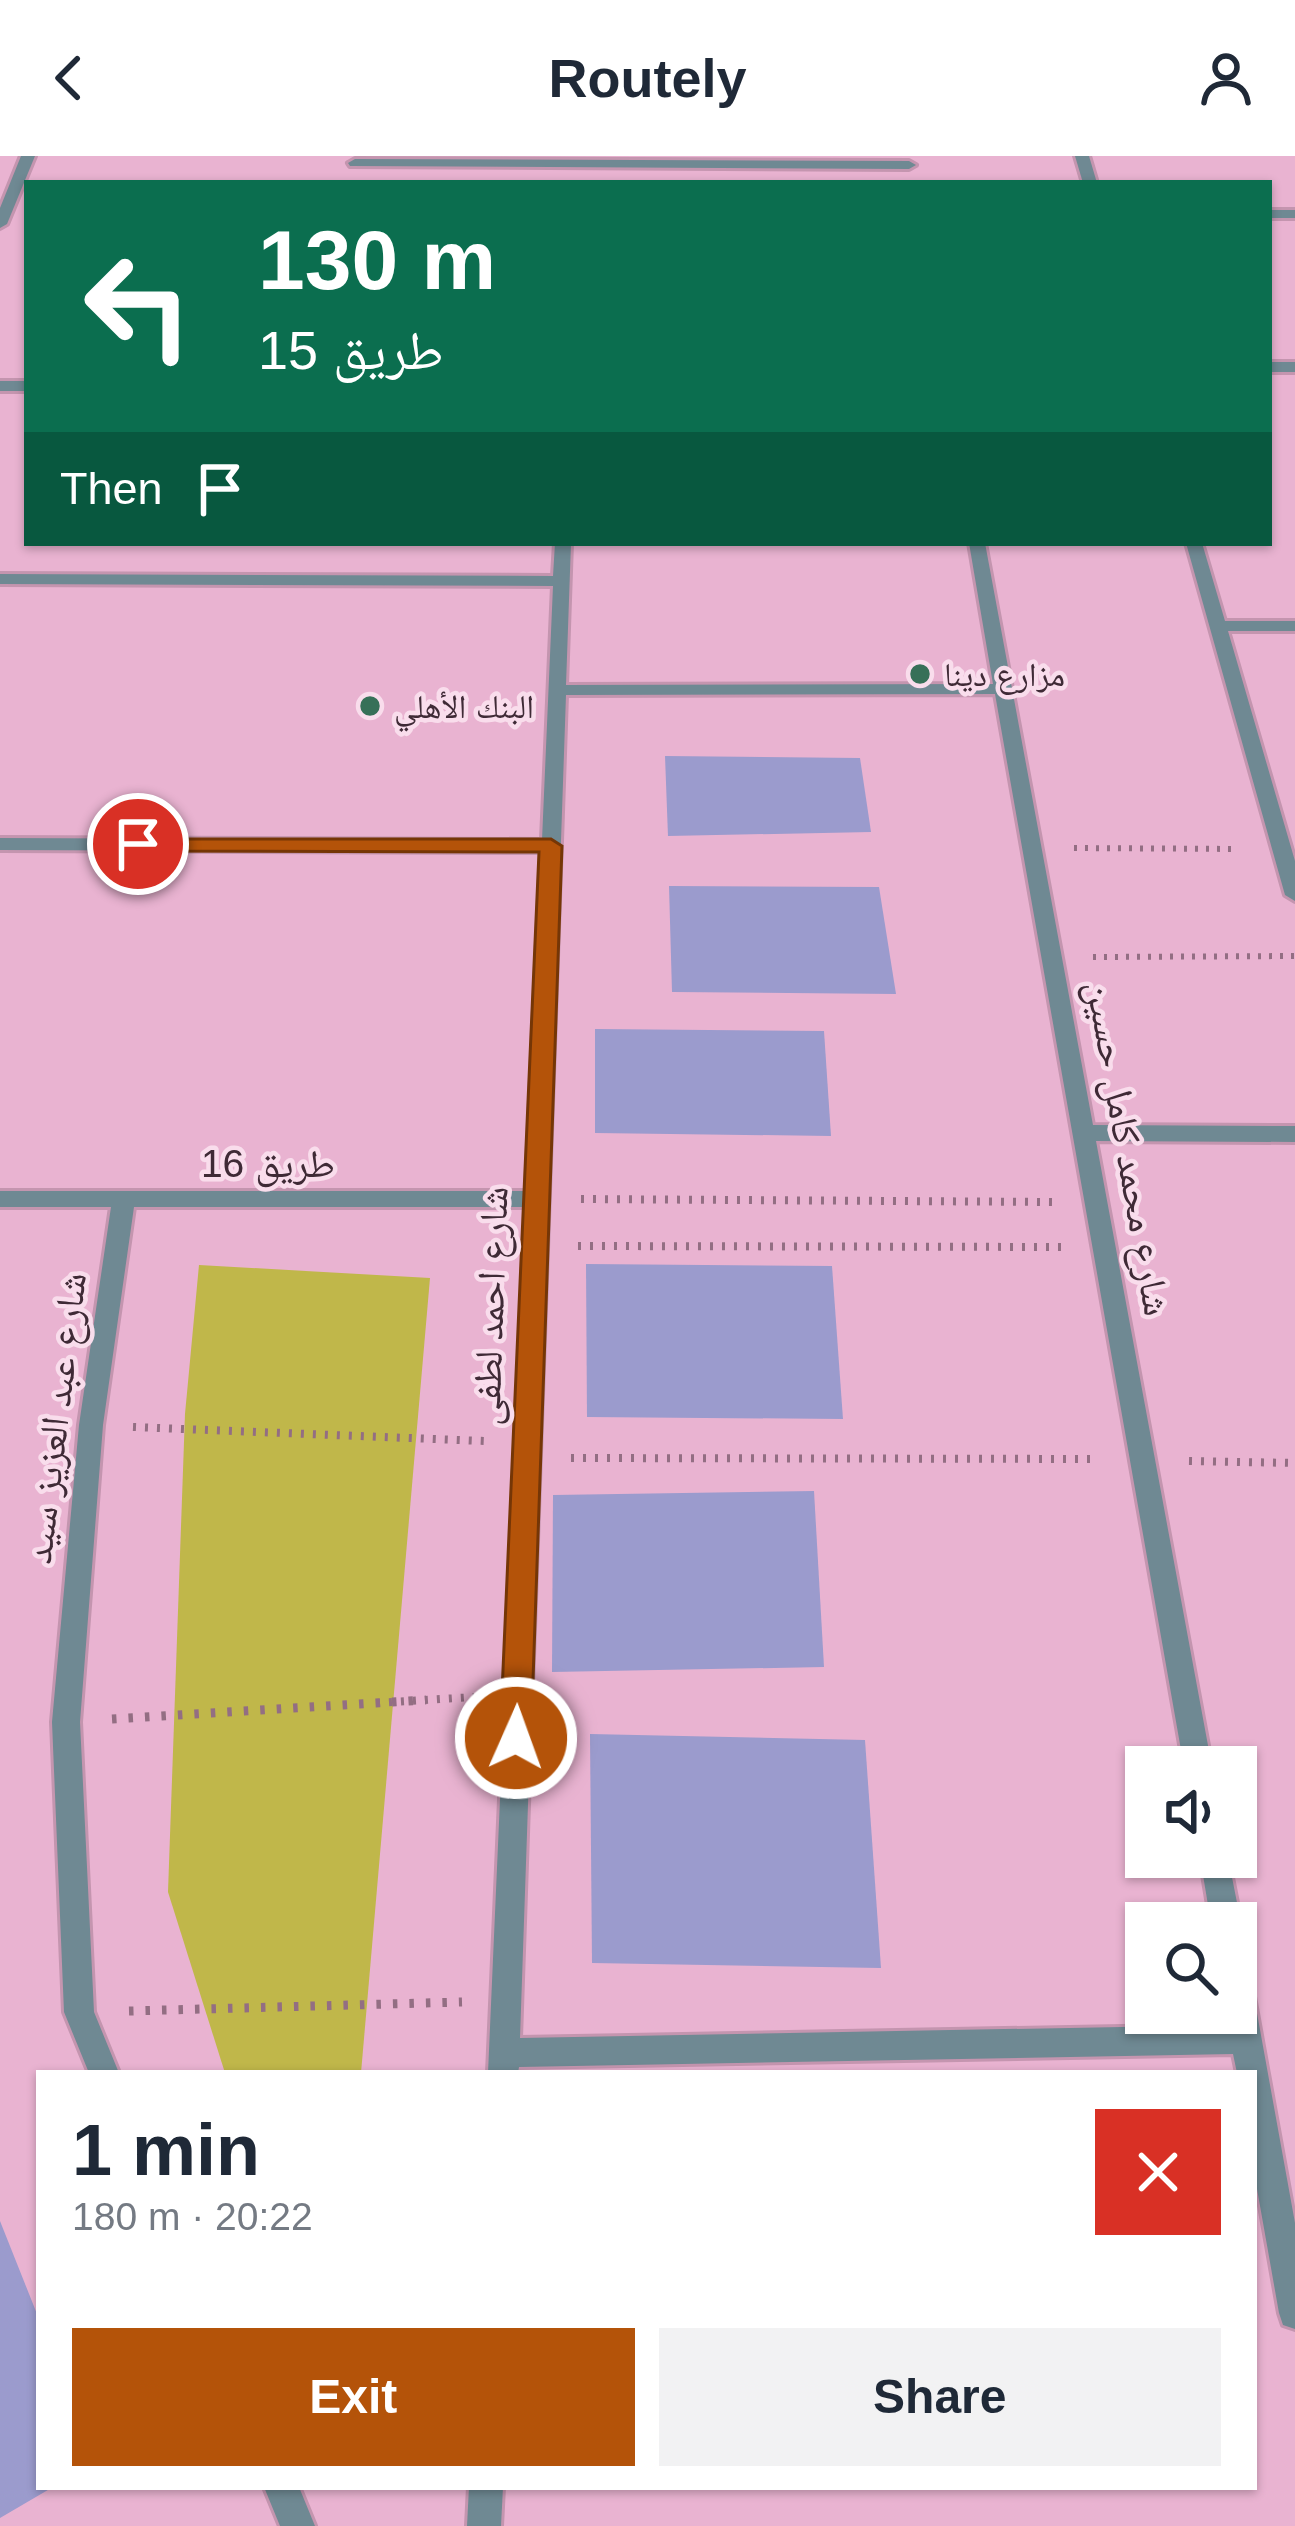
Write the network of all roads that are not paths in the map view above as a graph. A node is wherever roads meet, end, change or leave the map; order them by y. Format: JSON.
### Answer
{"nodes":[{"id":1,"x":28,"y":156,"type":"edge"},
{"id":2,"x":355,"y":160,"type":"edge"},
{"id":3,"x":908,"y":160,"type":"edge"},
{"id":4,"x":577,"y":164,"type":"junction"},
{"id":5,"x":576,"y":180,"type":"edge"},
{"id":6,"x":0,"y":224,"type":"edge"},
{"id":7,"x":563,"y":546,"type":"edge"},
{"id":8,"x":978,"y":546,"type":"edge"},
{"id":9,"x":1195,"y":546,"type":"edge"},
{"id":10,"x":0,"y":579,"type":"edge"},
{"id":11,"x":561,"y":581,"type":"junction"},
{"id":12,"x":1218,"y":626,"type":"junction"},
{"id":13,"x":1295,"y":626,"type":"edge"},
{"id":14,"x":1004,"y":689,"type":"junction"},
{"id":15,"x":556,"y":690,"type":"junction"},
{"id":16,"x":0,"y":844,"type":"edge"},
{"id":17,"x":551,"y":846,"type":"junction"},
{"id":18,"x":1295,"y":896,"type":"edge"},
{"id":19,"x":1083,"y":1133,"type":"junction"},
{"id":20,"x":1295,"y":1134,"type":"edge"},
{"id":21,"x":0,"y":1199,"type":"edge"},
{"id":22,"x":124,"y":1199,"type":"junction"},
{"id":23,"x":536,"y":1199,"type":"junction"},
{"id":24,"x":1194,"y":1746,"type":"edge"},
{"id":25,"x":1245,"y":2034,"type":"edge"},
{"id":26,"x":1246,"y":2039,"type":"junction"},
{"id":27,"x":504,"y":2063,"type":"edge"},
{"id":28,"x":103,"y":2070,"type":"edge"},
{"id":29,"x":1251,"y":2070,"type":"edge"},
{"id":30,"x":1257,"y":2101,"type":"edge"},
{"id":31,"x":1295,"y":2313,"type":"edge"},
{"id":32,"x":282,"y":2490,"type":"edge"},
{"id":33,"x":486,"y":2490,"type":"edge"},
{"id":34,"x":298,"y":2526,"type":"edge"},
{"id":35,"x":484,"y":2526,"type":"edge"}],
"edges":[{"from":1,"to":6,"type":"street"},
{"from":2,"to":4,"type":"street"},
{"from":3,"to":4,"type":"street"},
{"from":4,"to":5,"type":"street"},
{"from":7,"to":11,"type":"street","name":"شارع احمد لطفى"},
{"from":8,"to":14,"type":"street","name":"شارع محمد كامل حسين"},
{"from":9,"to":12,"type":"street"},
{"from":10,"to":11,"type":"street"},
{"from":11,"to":15,"type":"street","name":"شارع احمد لطفى"},
{"from":12,"to":13,"type":"street"},
{"from":12,"to":18,"type":"street"},
{"from":14,"to":15,"type":"street"},
{"from":14,"to":19,"type":"street","name":"شارع محمد كامل حسين"},
{"from":15,"to":17,"type":"street","name":"شارع احمد لطفى"},
{"from":16,"to":17,"type":"street"},
{"from":17,"to":23,"type":"street","name":"شارع احمد لطفى"},
{"from":19,"to":20,"type":"street"},
{"from":19,"to":24,"type":"street","name":"شارع محمد كامل حسين"},
{"from":21,"to":22,"type":"street","name":"طريق 16"},
{"from":22,"to":23,"type":"street","name":"طريق 16"},
{"from":22,"to":28,"type":"street","name":"شارع عبد العزيز سيد"},
{"from":23,"to":27,"type":"street","name":"شارع احمد لطفى"},
{"from":25,"to":26,"type":"street"},
{"from":26,"to":27,"type":"street"},
{"from":26,"to":29,"type":"street"},
{"from":30,"to":31,"type":"street"},
{"from":32,"to":34,"type":"street"},
{"from":33,"to":35,"type":"street"}]}
